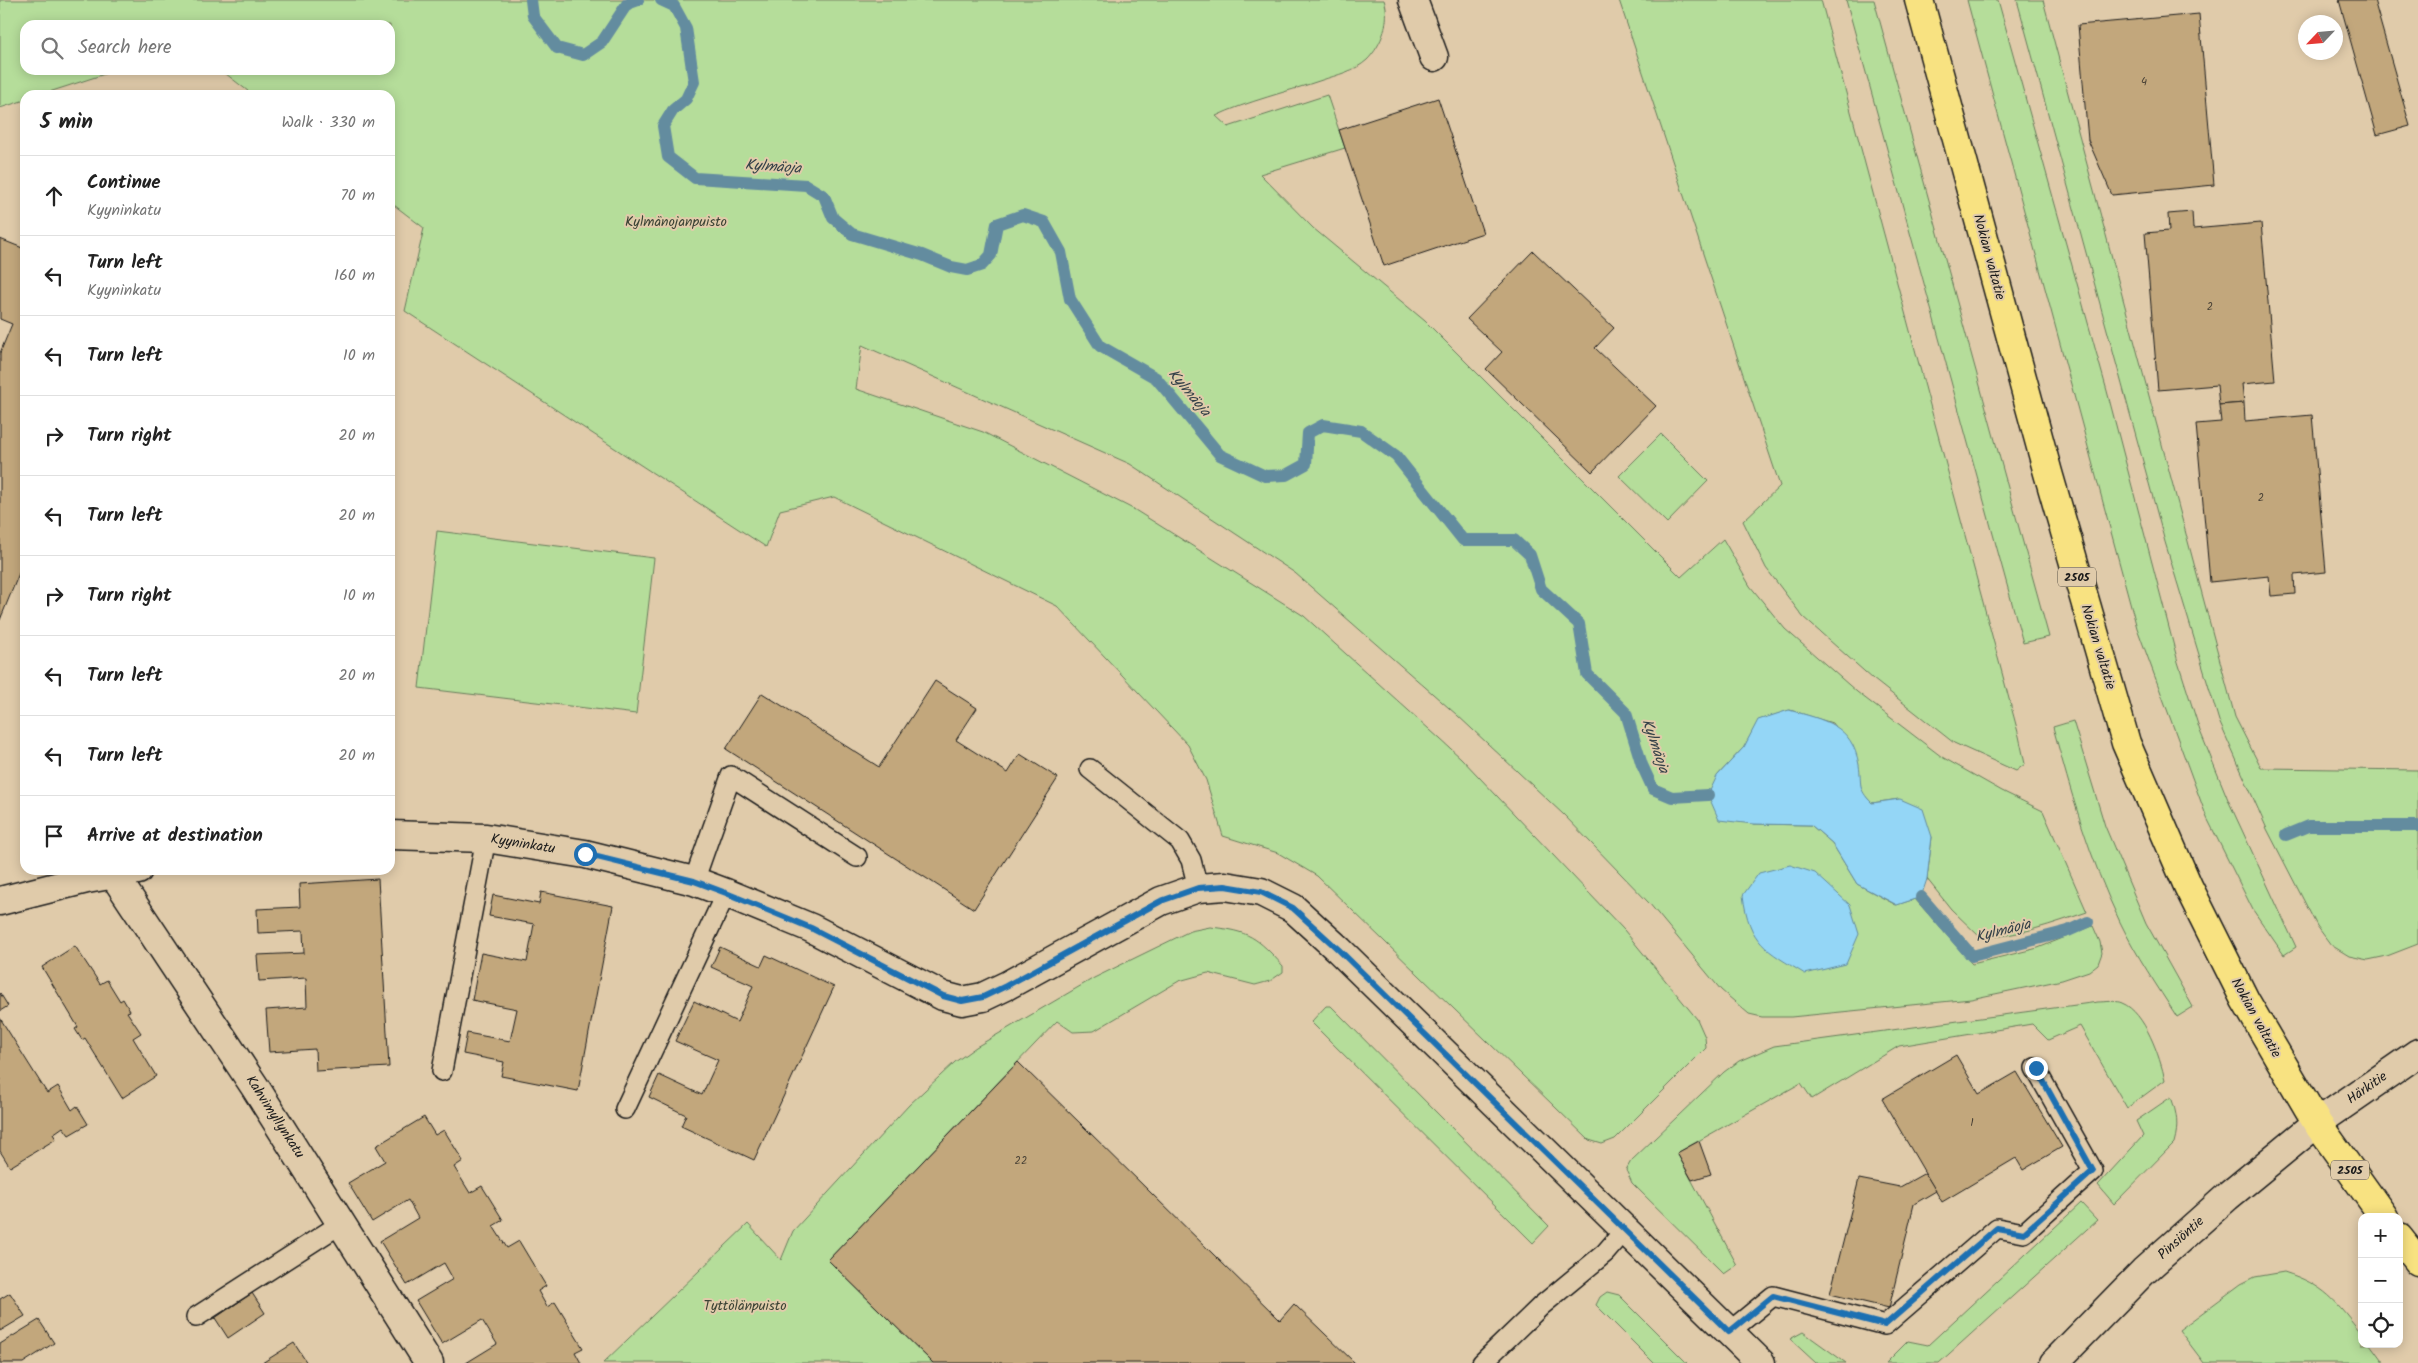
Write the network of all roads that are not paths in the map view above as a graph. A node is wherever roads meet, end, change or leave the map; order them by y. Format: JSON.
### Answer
{"nodes":[{"id":1,"x":1413,"y":0,"type":"edge"},
{"id":2,"x":1918,"y":0,"type":"edge"},
{"id":3,"x":1434,"y":57,"type":"dead end"},
{"id":4,"x":1090,"y":769,"type":"dead end"},
{"id":5,"x":395,"y":835,"type":"edge"},
{"id":6,"x":486,"y":838,"type":"junction"},
{"id":7,"x":857,"y":857,"type":"dead end"},
{"id":8,"x":109,"y":875,"type":"edge"},
{"id":9,"x":128,"y":875,"type":"edge"},
{"id":10,"x":694,"y":881,"type":"junction"},
{"id":11,"x":1198,"y":888,"type":"junction"},
{"id":12,"x":726,"y":893,"type":"junction"},
{"id":13,"x":0,"y":901,"type":"edge"},
{"id":14,"x":2418,"y":1053,"type":"edge"},
{"id":15,"x":2036,"y":1068,"type":"dead end"},
{"id":16,"x":442,"y":1072,"type":"dead end"},
{"id":17,"x":625,"y":1109,"type":"dead end"},
{"id":18,"x":2317,"y":1123,"type":"junction"},
{"id":19,"x":2381,"y":1213,"type":"edge"},
{"id":20,"x":342,"y":1223,"type":"junction"},
{"id":21,"x":1625,"y":1230,"type":"junction"},
{"id":22,"x":2403,"y":1243,"type":"edge"},
{"id":23,"x":2418,"y":1262,"type":"edge"},
{"id":24,"x":196,"y":1317,"type":"dead end"},
{"id":25,"x":1729,"y":1332,"type":"junction"},
{"id":26,"x":429,"y":1363,"type":"edge"},
{"id":27,"x":1482,"y":1363,"type":"edge"},
{"id":28,"x":1761,"y":1363,"type":"edge"},
{"id":29,"x":2054,"y":1363,"type":"edge"}],
"edges":[{"from":1,"to":3,"type":"street"},
{"from":2,"to":18,"type":"main road","name":"Nokian valtatie","number":"2505"},
{"from":4,"to":11,"type":"lane"},
{"from":5,"to":6,"type":"street","name":"Kyyninkatu"},
{"from":6,"to":10,"type":"street","name":"Kyyninkatu"},
{"from":6,"to":16,"type":"lane"},
{"from":7,"to":10,"type":"lane"},
{"from":8,"to":13,"type":"street"},
{"from":9,"to":20,"type":"street","name":"Kahvimyllynkatu"},
{"from":10,"to":12,"type":"street","name":"Kyyninkatu"},
{"from":11,"to":12,"type":"street","name":"Kyyninkatu"},
{"from":11,"to":21,"type":"street","name":"Kyyninkatu"},
{"from":12,"to":17,"type":"lane"},
{"from":14,"to":18,"type":"street","name":"Härkitie"},
{"from":15,"to":25,"type":"lane"},
{"from":18,"to":19,"type":"main road","name":"Nokian valtatie","number":"2505"},
{"from":18,"to":29,"type":"street","name":"Pinsiöntie"},
{"from":20,"to":24,"type":"lane"},
{"from":20,"to":26,"type":"street","name":"Kahvimyllynkatu"},
{"from":21,"to":25,"type":"street","name":"Kyyninkatu"},
{"from":21,"to":27,"type":"lane"},
{"from":22,"to":23,"type":"main road"},
{"from":25,"to":28,"type":"street","name":"Kyyninkatu"}]}
